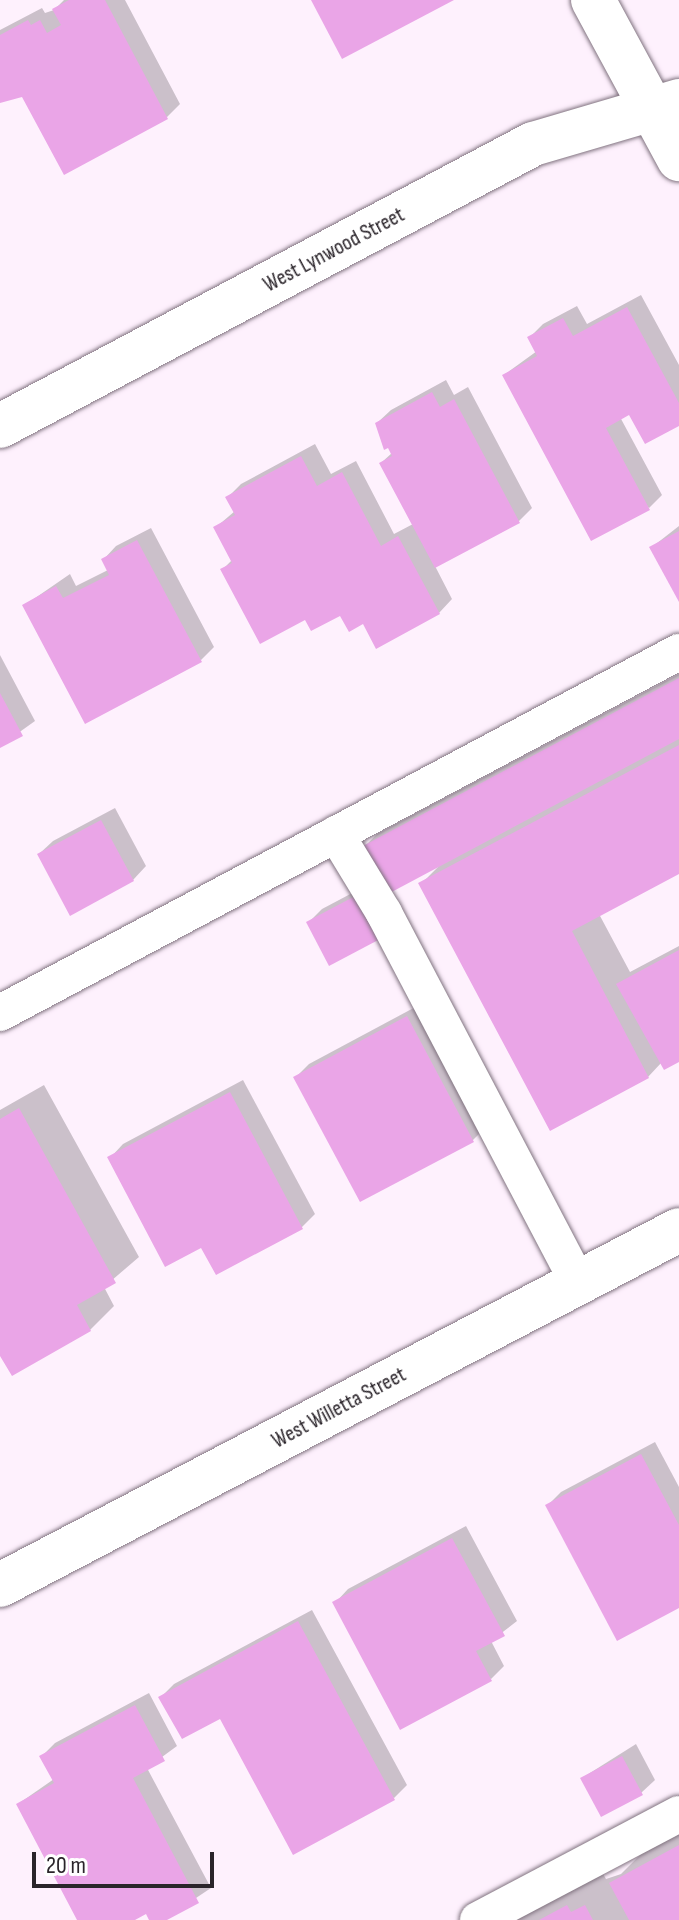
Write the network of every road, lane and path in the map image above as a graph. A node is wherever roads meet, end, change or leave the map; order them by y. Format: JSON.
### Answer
{"nodes":[{"id":1,"x":593,"y":0,"type":"edge"},
{"id":2,"x":666,"y":104,"type":"edge"},
{"id":3,"x":679,"y":159,"type":"edge"},
{"id":4,"x":0,"y":426,"type":"edge"},
{"id":5,"x":679,"y":652,"type":"edge"},
{"id":6,"x":336,"y":834,"type":"junction"},
{"id":7,"x":0,"y":1013,"type":"edge"},
{"id":8,"x":679,"y":1230,"type":"edge"},
{"id":9,"x":578,"y":1283,"type":"junction"},
{"id":10,"x":0,"y":1585,"type":"edge"},
{"id":11,"x":679,"y":1814,"type":"edge"},
{"id":12,"x":478,"y":1920,"type":"edge"}],
"edges":[{"from":1,"to":2,"type":"street"},
{"from":2,"to":3,"type":"street"},
{"from":2,"to":4,"type":"street","name":"West Lynwood Street"},
{"from":5,"to":6,"type":"lane"},
{"from":6,"to":7,"type":"lane"},
{"from":6,"to":9,"type":"lane"},
{"from":8,"to":9,"type":"street","name":"West Willetta Street"},
{"from":9,"to":10,"type":"street","name":"West Willetta Street"},
{"from":11,"to":12,"type":"lane"}]}
